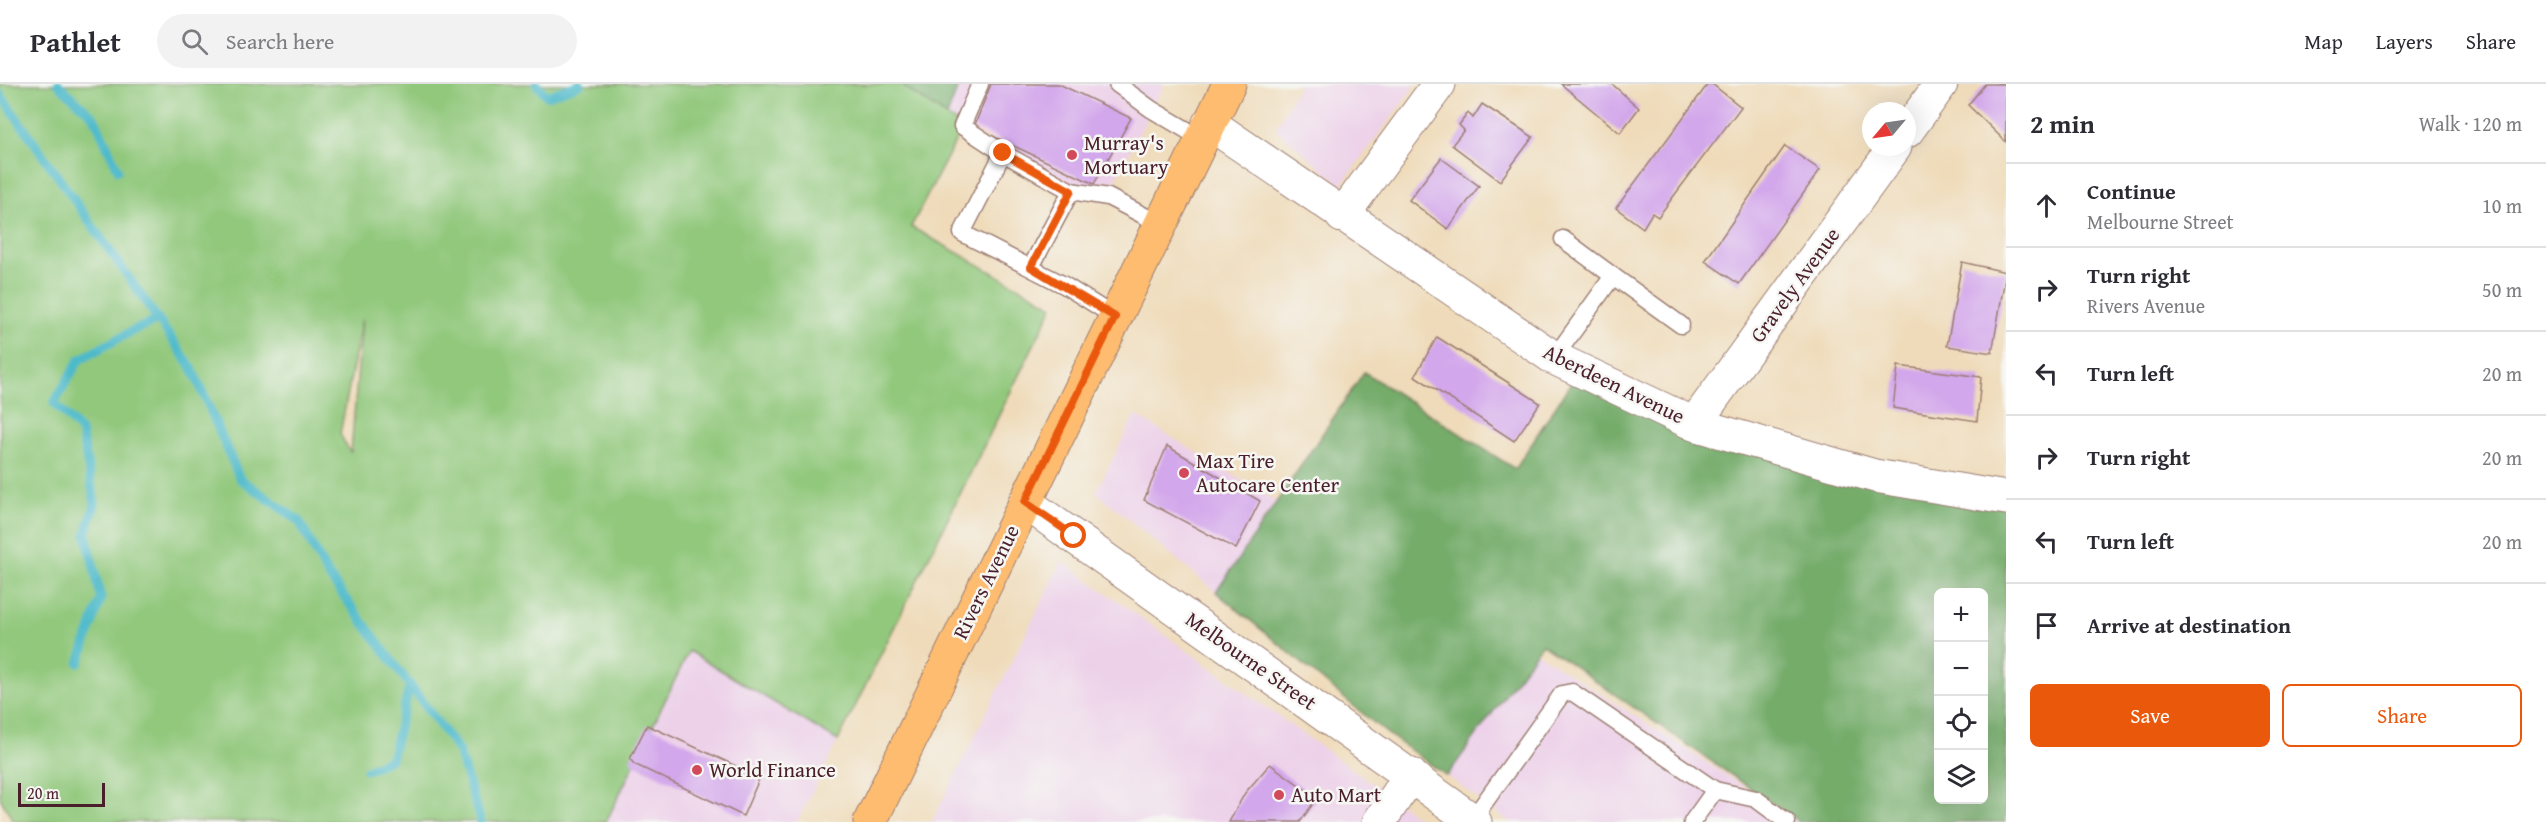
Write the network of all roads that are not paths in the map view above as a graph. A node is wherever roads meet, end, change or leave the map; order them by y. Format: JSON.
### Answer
{"nodes":[{"id":1,"x":980,"y":84,"type":"edge"},
{"id":2,"x":1117,"y":84,"type":"edge"},
{"id":3,"x":1228,"y":84,"type":"edge"},
{"id":4,"x":1438,"y":84,"type":"edge"},
{"id":5,"x":1941,"y":84,"type":"edge"},
{"id":6,"x":1916,"y":119,"type":"edge"},
{"id":7,"x":1206,"y":131,"type":"junction"},
{"id":8,"x":1003,"y":153,"type":"junction"},
{"id":9,"x":1888,"y":156,"type":"edge"},
{"id":10,"x":1071,"y":191,"type":"junction"},
{"id":11,"x":1342,"y":216,"type":"junction"},
{"id":12,"x":1160,"y":224,"type":"junction"},
{"id":13,"x":1563,"y":239,"type":"dead end"},
{"id":14,"x":1031,"y":267,"type":"junction"},
{"id":15,"x":1613,"y":276,"type":"junction"},
{"id":16,"x":1115,"y":317,"type":"junction"},
{"id":17,"x":1680,"y":325,"type":"dead end"},
{"id":18,"x":1554,"y":358,"type":"junction"},
{"id":19,"x":1694,"y":424,"type":"junction"},
{"id":20,"x":2006,"y":498,"type":"edge"},
{"id":21,"x":1025,"y":502,"type":"junction"},
{"id":22,"x":1411,"y":775,"type":"junction"},
{"id":23,"x":1715,"y":790,"type":"junction"},
{"id":24,"x":1474,"y":821,"type":"edge"},
{"id":25,"x":870,"y":822,"type":"edge"},
{"id":26,"x":1379,"y":822,"type":"edge"},
{"id":27,"x":1692,"y":822,"type":"edge"},
{"id":28,"x":1787,"y":822,"type":"edge"}],
"edges":[{"from":1,"to":8,"type":"lane"},
{"from":2,"to":7,"type":"lane"},
{"from":3,"to":7,"type":"main road","name":"Rivers Avenue"},
{"from":4,"to":11,"type":"street"},
{"from":5,"to":6,"type":"street"},
{"from":7,"to":11,"type":"street","name":"Aberdeen Avenue"},
{"from":7,"to":12,"type":"main road","name":"Rivers Avenue"},
{"from":8,"to":10,"type":"lane"},
{"from":8,"to":14,"type":"lane"},
{"from":9,"to":19,"type":"street","name":"Gravely Avenue"},
{"from":10,"to":12,"type":"lane"},
{"from":10,"to":14,"type":"lane"},
{"from":11,"to":18,"type":"street","name":"Aberdeen Avenue"},
{"from":12,"to":16,"type":"main road","name":"Rivers Avenue"},
{"from":13,"to":15,"type":"lane"},
{"from":14,"to":16,"type":"lane"},
{"from":15,"to":17,"type":"lane"},
{"from":15,"to":18,"type":"lane"},
{"from":16,"to":21,"type":"main road","name":"Rivers Avenue"},
{"from":18,"to":19,"type":"street","name":"Aberdeen Avenue"},
{"from":19,"to":20,"type":"street","name":"Aberdeen Avenue"},
{"from":21,"to":22,"type":"street","name":"Melbourne Street"},
{"from":21,"to":25,"type":"main road","name":"Rivers Avenue"},
{"from":22,"to":24,"type":"street","name":"Melbourne Street"},
{"from":22,"to":26,"type":"street"},
{"from":23,"to":24,"type":"lane"},
{"from":23,"to":27,"type":"lane"},
{"from":23,"to":28,"type":"lane"}]}
